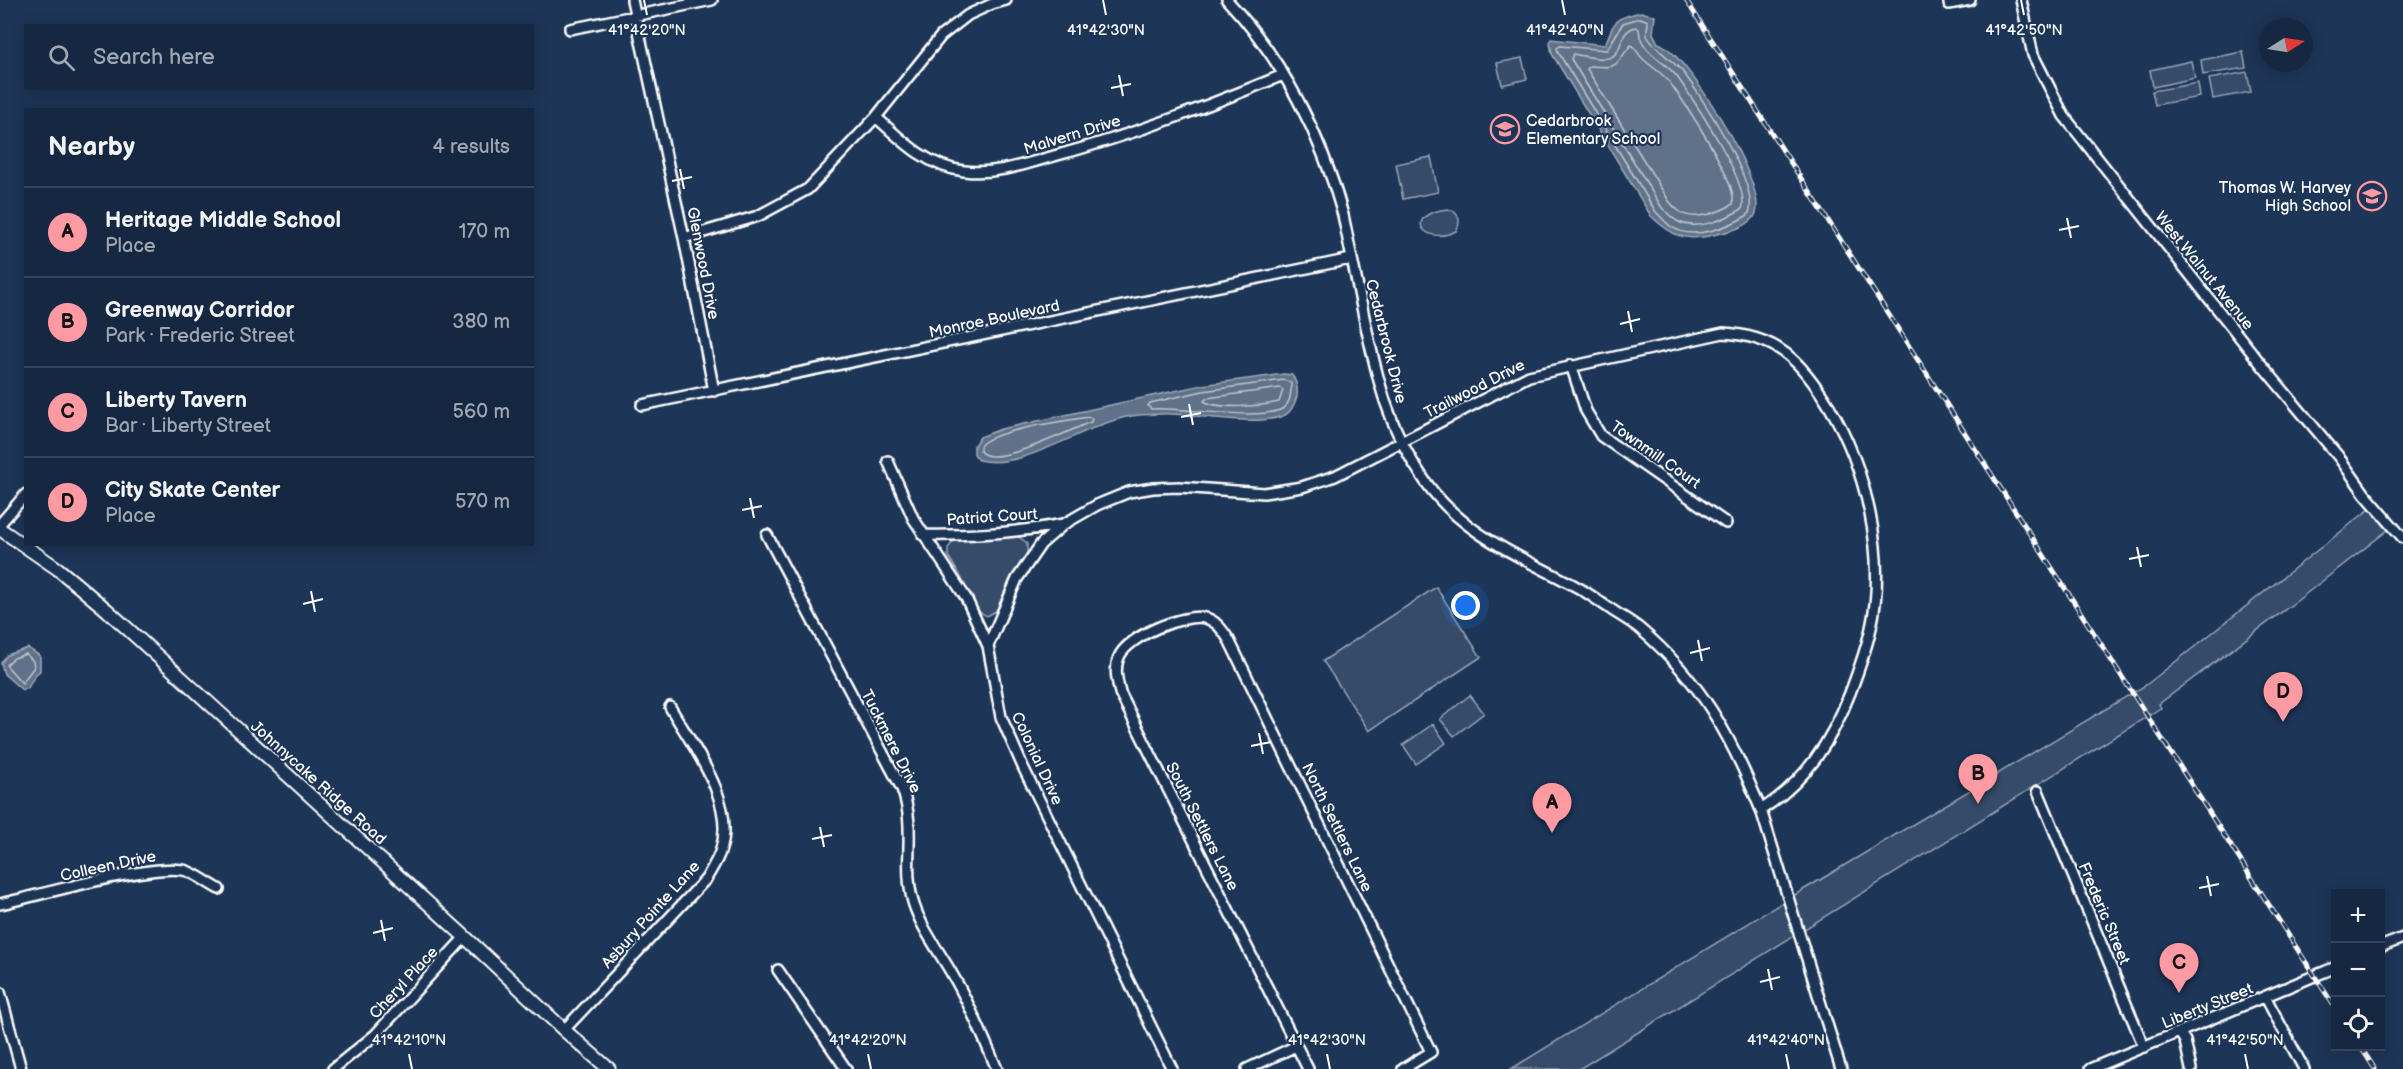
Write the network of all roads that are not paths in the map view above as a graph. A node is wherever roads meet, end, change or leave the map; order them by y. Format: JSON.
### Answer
{"nodes":[{"id":1,"x":632,"y":0,"type":"edge"},
{"id":2,"x":712,"y":0,"type":"edge"},
{"id":3,"x":1006,"y":0,"type":"edge"},
{"id":4,"x":1227,"y":0,"type":"edge"},
{"id":5,"x":1970,"y":0,"type":"edge"},
{"id":6,"x":2021,"y":0,"type":"edge"},
{"id":7,"x":1948,"y":4,"type":"dead end"},
{"id":8,"x":636,"y":16,"type":"junction"},
{"id":9,"x":570,"y":29,"type":"dead end"},
{"id":10,"x":1283,"y":75,"type":"junction"},
{"id":11,"x":876,"y":117,"type":"junction"},
{"id":12,"x":684,"y":238,"type":"junction"},
{"id":13,"x":1351,"y":259,"type":"junction"},
{"id":14,"x":1571,"y":365,"type":"junction"},
{"id":15,"x":714,"y":392,"type":"junction"},
{"id":16,"x":642,"y":405,"type":"dead end"},
{"id":17,"x":1402,"y":442,"type":"junction"},
{"id":18,"x":888,"y":460,"type":"dead end"},
{"id":19,"x":24,"y":496,"type":"edge"},
{"id":20,"x":1725,"y":523,"type":"dead end"},
{"id":21,"x":0,"y":524,"type":"edge"},
{"id":22,"x":1064,"y":524,"type":"junction"},
{"id":23,"x":0,"y":529,"type":"edge"},
{"id":24,"x":923,"y":534,"type":"junction"},
{"id":25,"x":767,"y":535,"type":"dead end"},
{"id":26,"x":2403,"y":538,"type":"edge"},
{"id":27,"x":24,"y":546,"type":"edge"},
{"id":28,"x":25,"y":546,"type":"edge"},
{"id":29,"x":1179,"y":620,"type":"joint"},
{"id":30,"x":988,"y":646,"type":"junction"},
{"id":31,"x":670,"y":707,"type":"dead end"},
{"id":32,"x":2038,"y":791,"type":"dead end"},
{"id":33,"x":1761,"y":810,"type":"junction"},
{"id":34,"x":219,"y":889,"type":"dead end"},
{"id":35,"x":0,"y":904,"type":"edge"},
{"id":36,"x":465,"y":936,"type":"junction"},
{"id":37,"x":2403,"y":938,"type":"edge"},
{"id":38,"x":2385,"y":945,"type":"edge"},
{"id":39,"x":2331,"y":969,"type":"edge"},
{"id":40,"x":778,"y":970,"type":"dead end"},
{"id":41,"x":0,"y":992,"type":"edge"},
{"id":42,"x":2266,"y":998,"type":"junction"},
{"id":43,"x":564,"y":1030,"type":"junction"},
{"id":44,"x":2180,"y":1033,"type":"junction"},
{"id":45,"x":1296,"y":1046,"type":"junction"},
{"id":46,"x":2144,"y":1047,"type":"junction"},
{"id":47,"x":21,"y":1069,"type":"edge"},
{"id":48,"x":333,"y":1069,"type":"edge"},
{"id":49,"x":609,"y":1069,"type":"edge"},
{"id":50,"x":846,"y":1069,"type":"edge"},
{"id":51,"x":997,"y":1069,"type":"edge"},
{"id":52,"x":1172,"y":1069,"type":"edge"},
{"id":53,"x":1247,"y":1069,"type":"edge"},
{"id":54,"x":1308,"y":1069,"type":"edge"},
{"id":55,"x":1403,"y":1069,"type":"edge"},
{"id":56,"x":1841,"y":1069,"type":"edge"},
{"id":57,"x":2090,"y":1069,"type":"edge"},
{"id":58,"x":2191,"y":1069,"type":"edge"},
{"id":59,"x":2304,"y":1069,"type":"edge"}],
"edges":[{"from":1,"to":8,"type":"street","name":"Glenwood Drive"},
{"from":2,"to":8,"type":"street"},
{"from":3,"to":11,"type":"street"},
{"from":4,"to":10,"type":"street","name":"Cedarbrook Drive"},
{"from":5,"to":7,"type":"street"},
{"from":6,"to":26,"type":"street","name":"West Walnut Avenue"},
{"from":8,"to":9,"type":"street"},
{"from":8,"to":12,"type":"street","name":"Glenwood Drive"},
{"from":10,"to":11,"type":"street","name":"Malvern Drive"},
{"from":10,"to":13,"type":"street","name":"Cedarbrook Drive"},
{"from":11,"to":12,"type":"street"},
{"from":12,"to":15,"type":"street","name":"Glenwood Drive"},
{"from":13,"to":15,"type":"street","name":"Monroe Boulevard"},
{"from":13,"to":17,"type":"street","name":"Cedarbrook Drive"},
{"from":14,"to":17,"type":"street","name":"Trailwood Drive"},
{"from":14,"to":20,"type":"street","name":"Townmill Court"},
{"from":14,"to":33,"type":"street","name":"Trailwood Drive"},
{"from":15,"to":16,"type":"street","name":"Monroe Boulevard"},
{"from":17,"to":22,"type":"street"},
{"from":17,"to":33,"type":"street","name":"Cedarbrook Drive"},
{"from":18,"to":24,"type":"street","name":"Patriot Court"},
{"from":19,"to":21,"type":"street"},
{"from":22,"to":24,"type":"street","name":"Patriot Court"},
{"from":22,"to":30,"type":"street"},
{"from":23,"to":27,"type":"main road","name":"Johnnycake Ridge Road"},
{"from":24,"to":30,"type":"street","name":"Patriot Court"},
{"from":25,"to":51,"type":"street","name":"Tuckmere Drive"},
{"from":28,"to":36,"type":"main road","name":"Johnnycake Ridge Road"},
{"from":29,"to":45,"type":"street","name":"South Settlers Lane"},
{"from":29,"to":55,"type":"street","name":"North Settlers Lane"},
{"from":30,"to":52,"type":"street","name":"Colonial Drive"},
{"from":31,"to":43,"type":"street","name":"Asbury Pointe Lane"},
{"from":32,"to":46,"type":"street","name":"Frederic Street"},
{"from":33,"to":56,"type":"street"},
{"from":34,"to":35,"type":"street","name":"Colleen Drive"},
{"from":36,"to":43,"type":"main road","name":"Johnnycake Ridge Road"},
{"from":36,"to":48,"type":"street","name":"Cheryl Place"},
{"from":37,"to":38,"type":"street"},
{"from":39,"to":42,"type":"street","name":"Liberty Street"},
{"from":40,"to":50,"type":"street"},
{"from":41,"to":47,"type":"street"},
{"from":42,"to":44,"type":"street","name":"Liberty Street"},
{"from":42,"to":59,"type":"street"},
{"from":43,"to":49,"type":"main road","name":"Johnnycake Ridge Road"},
{"from":44,"to":46,"type":"street","name":"Liberty Street"},
{"from":44,"to":58,"type":"street"},
{"from":45,"to":53,"type":"street"},
{"from":45,"to":54,"type":"street","name":"South Settlers Lane"},
{"from":46,"to":57,"type":"street","name":"Liberty Street"}]}
